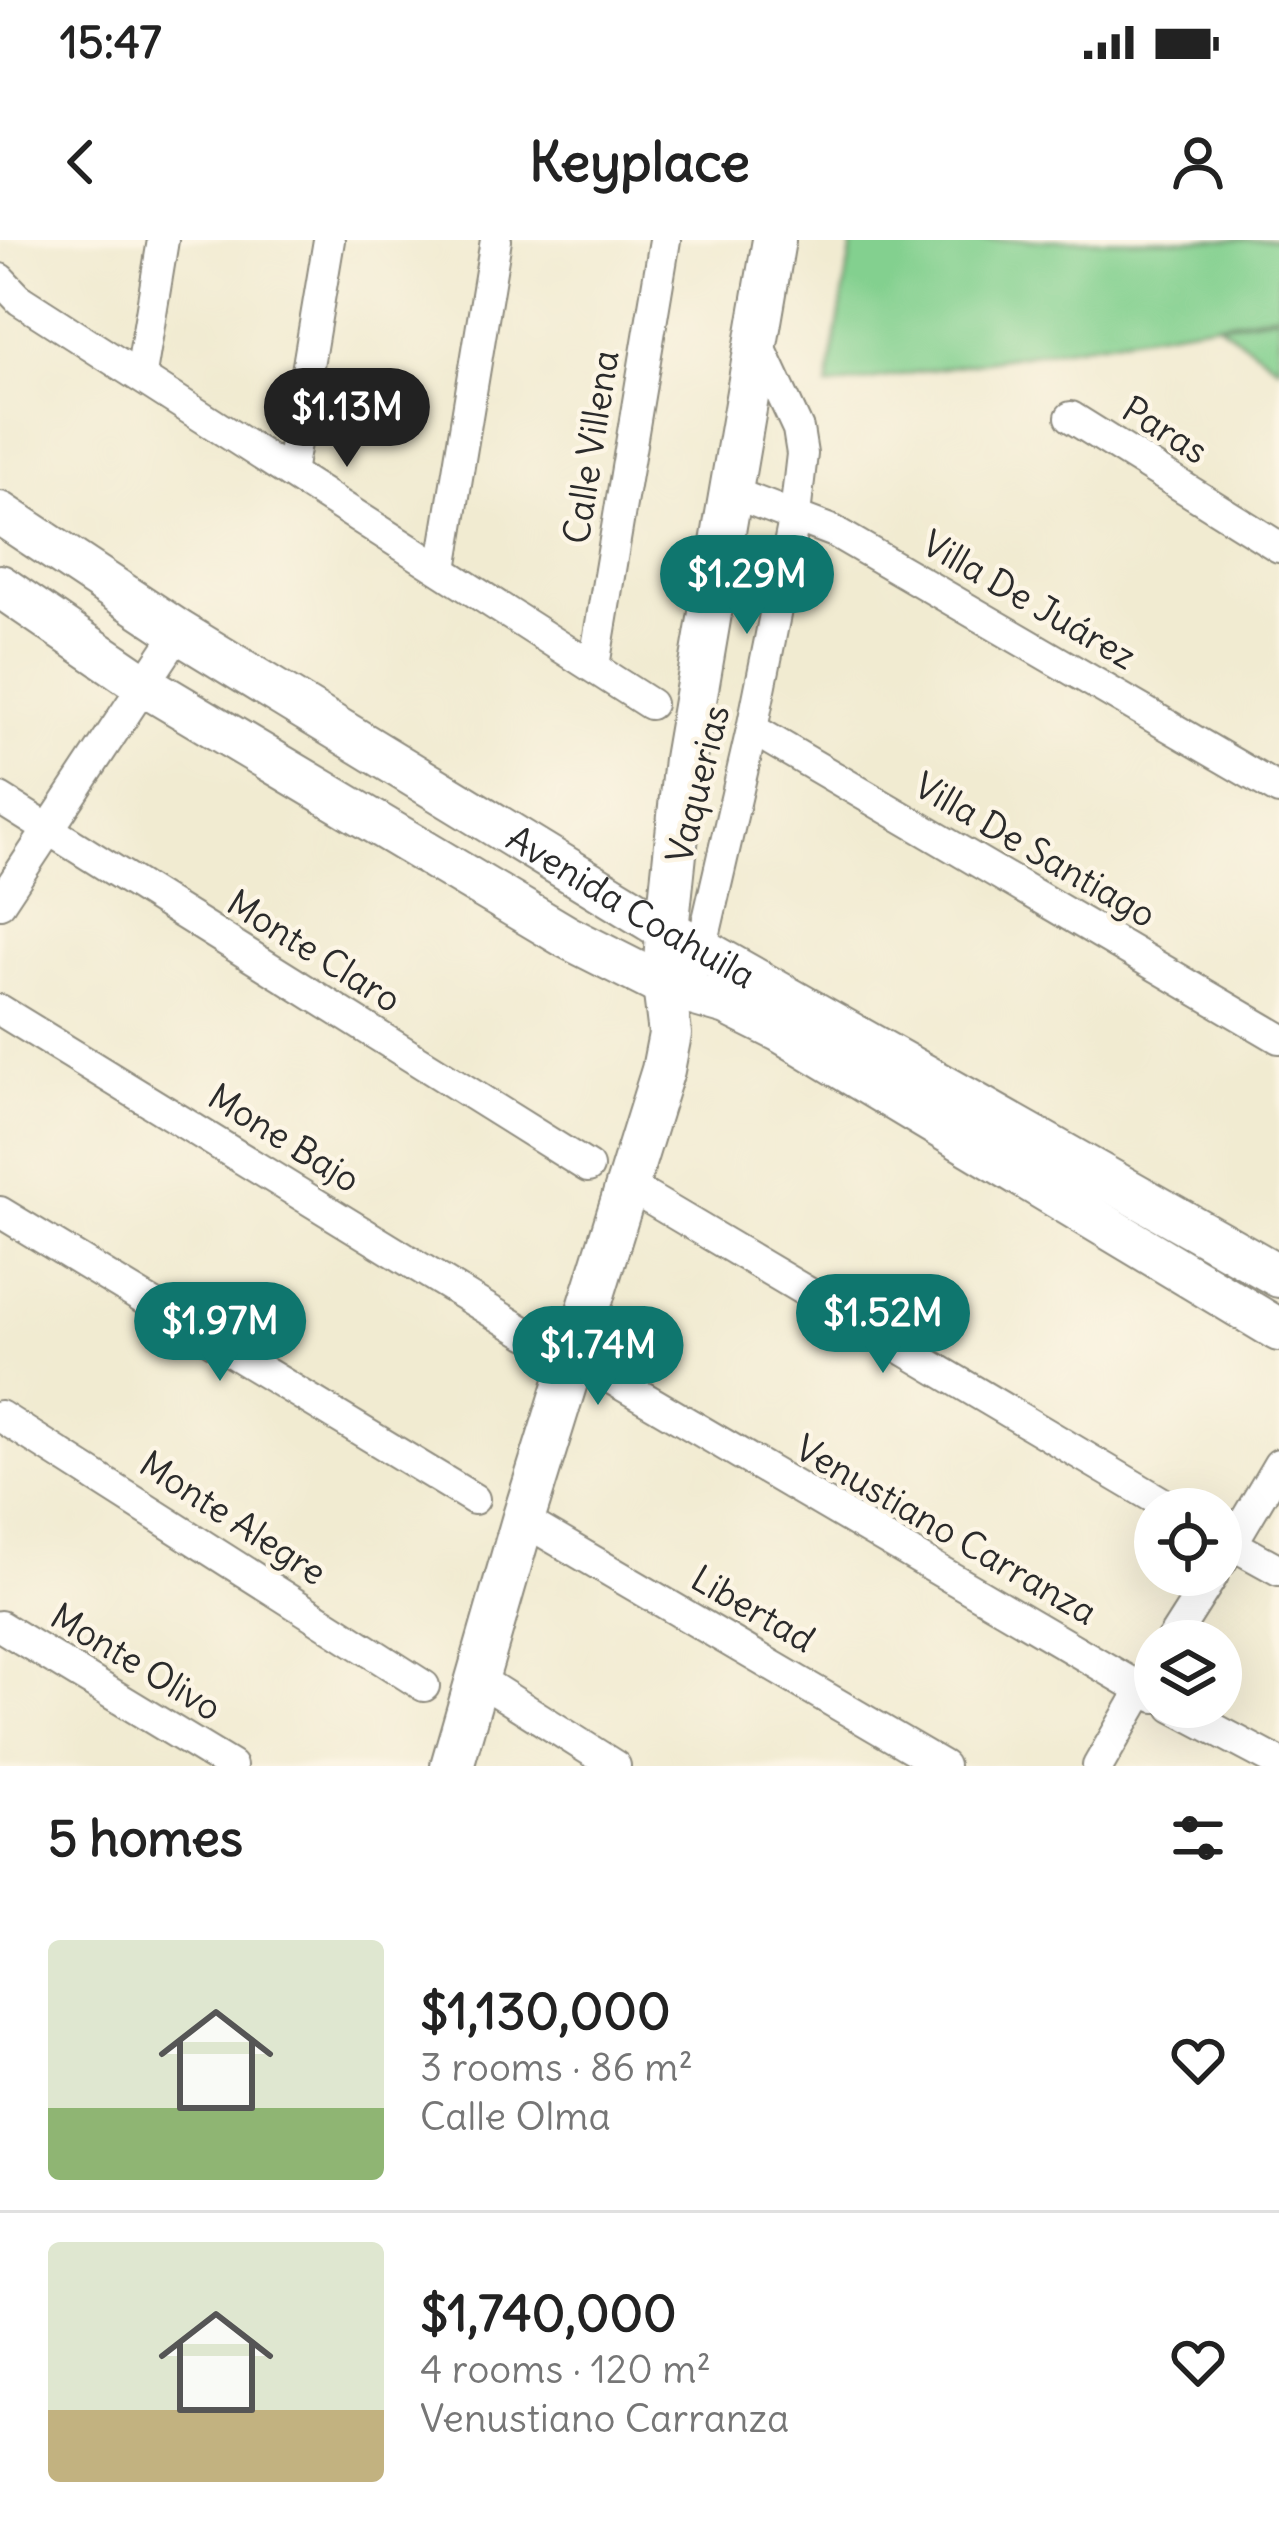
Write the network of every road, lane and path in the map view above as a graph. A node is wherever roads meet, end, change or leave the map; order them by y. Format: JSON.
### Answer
{"nodes":[{"id":1,"x":164,"y":240,"type":"edge"},
{"id":2,"x":329,"y":240,"type":"edge"},
{"id":3,"x":496,"y":240,"type":"edge"},
{"id":4,"x":665,"y":240,"type":"edge"},
{"id":5,"x":774,"y":240,"type":"edge"},
{"id":6,"x":0,"y":279,"type":"edge"},
{"id":7,"x":757,"y":341,"type":"junction"},
{"id":8,"x":140,"y":374,"type":"junction"},
{"id":9,"x":1071,"y":417,"type":"dead end"},
{"id":10,"x":290,"y":473,"type":"junction"},
{"id":11,"x":733,"y":493,"type":"junction"},
{"id":12,"x":0,"y":514,"type":"edge"},
{"id":13,"x":795,"y":515,"type":"junction"},
{"id":14,"x":1279,"y":547,"type":"edge"},
{"id":15,"x":442,"y":569,"type":"junction"},
{"id":16,"x":0,"y":586,"type":"edge"},
{"id":17,"x":179,"y":632,"type":"junction"},
{"id":18,"x":594,"y":666,"type":"junction"},
{"id":19,"x":146,"y":686,"type":"junction"},
{"id":20,"x":650,"y":704,"type":"dead end"},
{"id":21,"x":752,"y":729,"type":"junction"},
{"id":22,"x":1279,"y":790,"type":"edge"},
{"id":23,"x":0,"y":799,"type":"edge"},
{"id":24,"x":49,"y":832,"type":"junction"},
{"id":25,"x":0,"y":903,"type":"edge"},
{"id":26,"x":684,"y":940,"type":"junction"},
{"id":27,"x":677,"y":991,"type":"junction"},
{"id":28,"x":0,"y":1010,"type":"edge"},
{"id":29,"x":1279,"y":1038,"type":"edge"},
{"id":30,"x":588,"y":1167,"type":"dead end"},
{"id":31,"x":628,"y":1186,"type":"junction"},
{"id":32,"x":0,"y":1213,"type":"edge"},
{"id":33,"x":1279,"y":1276,"type":"edge"},
{"id":34,"x":1279,"y":1330,"type":"edge"},
{"id":35,"x":528,"y":1334,"type":"dead end"},
{"id":36,"x":573,"y":1356,"type":"junction"},
{"id":37,"x":0,"y":1416,"type":"edge"},
{"id":38,"x":1279,"y":1464,"type":"edge"},
{"id":39,"x":1138,"y":1488,"type":"edge"},
{"id":40,"x":474,"y":1499,"type":"dead end"},
{"id":41,"x":523,"y":1520,"type":"junction"},
{"id":42,"x":1242,"y":1522,"type":"edge"},
{"id":43,"x":1242,"y":1555,"type":"edge"},
{"id":44,"x":1279,"y":1570,"type":"edge"},
{"id":45,"x":0,"y":1626,"type":"edge"},
{"id":46,"x":1134,"y":1676,"type":"edge"},
{"id":47,"x":478,"y":1679,"type":"junction"},
{"id":48,"x":424,"y":1686,"type":"dead end"},
{"id":49,"x":1134,"y":1710,"type":"edge"},
{"id":50,"x":1213,"y":1728,"type":"edge"},
{"id":51,"x":1279,"y":1763,"type":"edge"},
{"id":52,"x":231,"y":1766,"type":"edge"},
{"id":53,"x":452,"y":1766,"type":"edge"},
{"id":54,"x":615,"y":1766,"type":"edge"},
{"id":55,"x":943,"y":1766,"type":"edge"},
{"id":56,"x":1098,"y":1766,"type":"edge"}],
"edges":[{"from":1,"to":8,"type":"street"},
{"from":2,"to":10,"type":"street"},
{"from":3,"to":15,"type":"street"},
{"from":4,"to":18,"type":"street","name":"Calle Villena"},
{"from":5,"to":7,"type":"street"},
{"from":6,"to":8,"type":"street"},
{"from":7,"to":11,"type":"street"},
{"from":7,"to":13,"type":"street","name":"Vaquerias"},
{"from":8,"to":10,"type":"street"},
{"from":9,"to":14,"type":"street","name":"Paras"},
{"from":10,"to":15,"type":"street"},
{"from":11,"to":13,"type":"street","name":"Villa De Juárez"},
{"from":11,"to":26,"type":"street"},
{"from":12,"to":17,"type":"street","name":"Avenida Coahuila"},
{"from":13,"to":21,"type":"street","name":"Vaquerias"},
{"from":13,"to":22,"type":"street","name":"Villa De Juárez"},
{"from":15,"to":18,"type":"street"},
{"from":16,"to":19,"type":"street","name":"Avenida Coahuila"},
{"from":17,"to":19,"type":"street"},
{"from":17,"to":26,"type":"street","name":"Avenida Coahuila"},
{"from":18,"to":20,"type":"street"},
{"from":19,"to":24,"type":"street"},
{"from":19,"to":27,"type":"street","name":"Avenida Coahuila"},
{"from":21,"to":26,"type":"street","name":"Vaquerias"},
{"from":21,"to":29,"type":"street","name":"Villa De Santiago"},
{"from":23,"to":24,"type":"street","name":"Monte Claro"},
{"from":24,"to":25,"type":"street"},
{"from":24,"to":30,"type":"street","name":"Monte Claro"},
{"from":26,"to":27,"type":"street"},
{"from":26,"to":33,"type":"street","name":"Avenida Coahuila"},
{"from":27,"to":31,"type":"street"},
{"from":27,"to":34,"type":"street","name":"Avenida Coahuila"},
{"from":28,"to":35,"type":"street","name":"Mone Bajo"},
{"from":31,"to":36,"type":"street"},
{"from":31,"to":39,"type":"street"},
{"from":32,"to":40,"type":"street"},
{"from":36,"to":41,"type":"street"},
{"from":36,"to":46,"type":"street","name":"Venustiano Carranza"},
{"from":37,"to":48,"type":"street","name":"Monte Alegre"},
{"from":38,"to":42,"type":"street"},
{"from":41,"to":47,"type":"street"},
{"from":41,"to":55,"type":"street","name":"Libertad"},
{"from":43,"to":44,"type":"street"},
{"from":45,"to":52,"type":"street","name":"Monte Olivo"},
{"from":47,"to":53,"type":"street"},
{"from":47,"to":54,"type":"street"},
{"from":49,"to":56,"type":"street"},
{"from":50,"to":51,"type":"street"}]}
